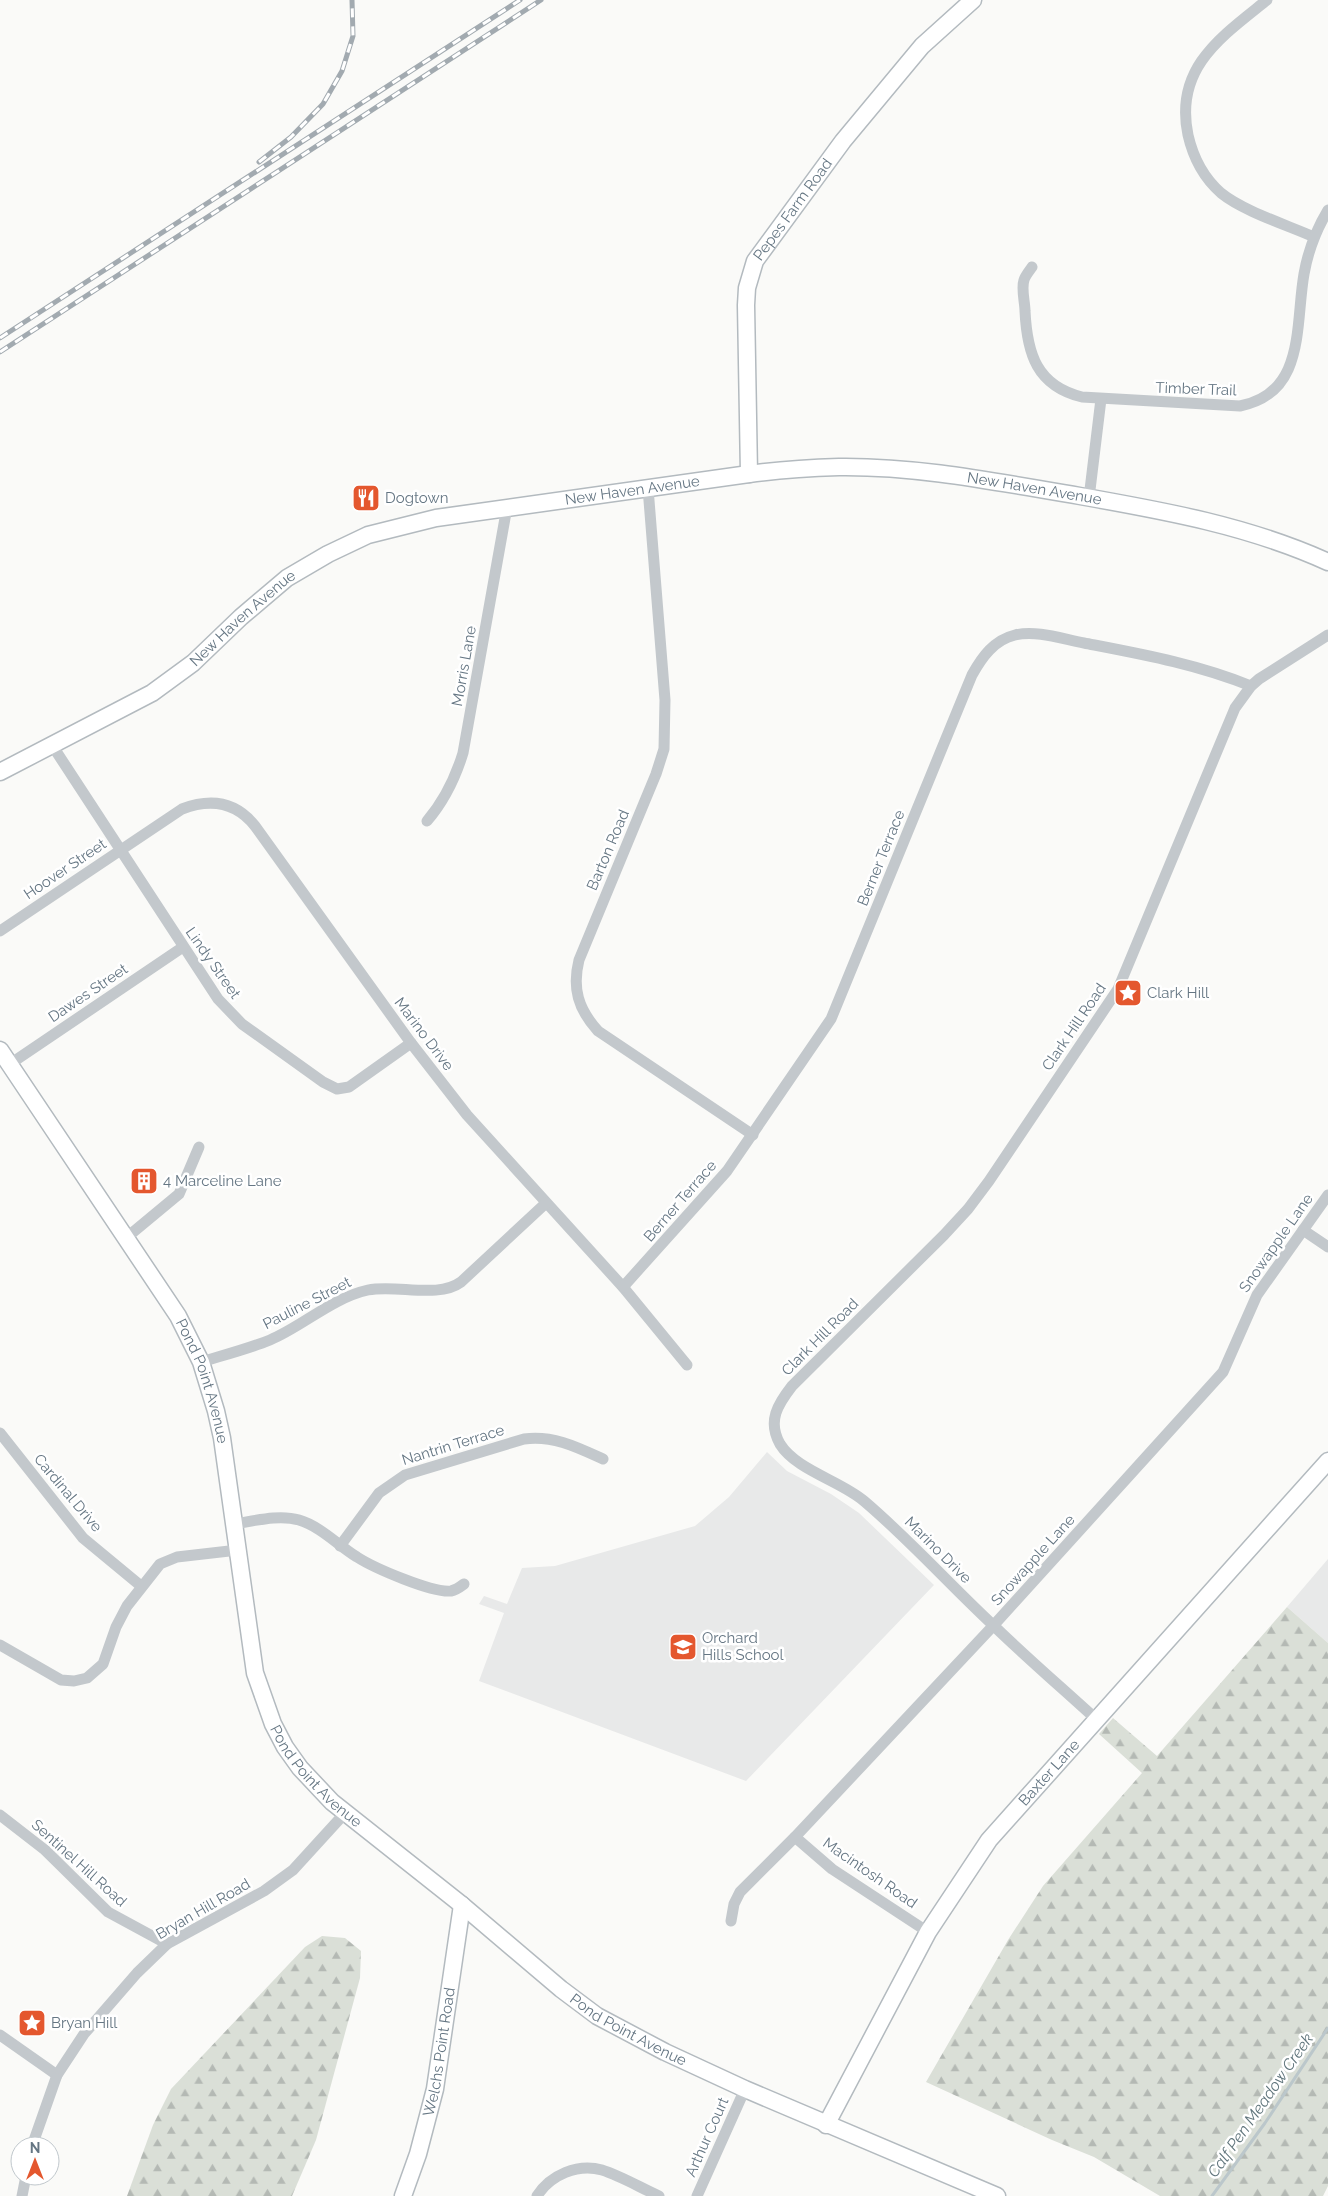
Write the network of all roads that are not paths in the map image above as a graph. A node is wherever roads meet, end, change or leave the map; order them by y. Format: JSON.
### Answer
{"nodes":[{"id":1,"x":973,"y":0,"type":"edge"},
{"id":2,"x":1266,"y":0,"type":"edge"},
{"id":3,"x":1328,"y":210,"type":"edge"},
{"id":4,"x":1314,"y":237,"type":"junction"},
{"id":5,"x":1032,"y":267,"type":"dead end"},
{"id":6,"x":1101,"y":399,"type":"junction"},
{"id":7,"x":749,"y":474,"type":"junction"},
{"id":8,"x":648,"y":488,"type":"junction"},
{"id":9,"x":1089,"y":498,"type":"junction"},
{"id":10,"x":507,"y":507,"type":"junction"},
{"id":11,"x":1328,"y":562,"type":"edge"},
{"id":12,"x":1328,"y":635,"type":"edge"},
{"id":13,"x":1251,"y":686,"type":"junction"},
{"id":14,"x":52,"y":745,"type":"junction"},
{"id":15,"x":0,"y":772,"type":"edge"},
{"id":16,"x":427,"y":822,"type":"dead end"},
{"id":17,"x":122,"y":850,"type":"junction"},
{"id":18,"x":0,"y":931,"type":"edge"},
{"id":19,"x":183,"y":947,"type":"junction"},
{"id":20,"x":411,"y":1043,"type":"junction"},
{"id":21,"x":0,"y":1050,"type":"edge"},
{"id":22,"x":10,"y":1064,"type":"junction"},
{"id":23,"x":753,"y":1135,"type":"junction"},
{"id":24,"x":199,"y":1147,"type":"dead end"},
{"id":25,"x":1328,"y":1195,"type":"edge"},
{"id":26,"x":546,"y":1203,"type":"junction"},
{"id":27,"x":1303,"y":1230,"type":"junction"},
{"id":28,"x":126,"y":1238,"type":"junction"},
{"id":29,"x":1328,"y":1247,"type":"edge"},
{"id":30,"x":624,"y":1287,"type":"junction"},
{"id":31,"x":201,"y":1362,"type":"junction"},
{"id":32,"x":687,"y":1365,"type":"dead end"},
{"id":33,"x":779,"y":1403,"type":"joint"},
{"id":34,"x":0,"y":1433,"type":"edge"},
{"id":35,"x":603,"y":1459,"type":"dead end"},
{"id":36,"x":1328,"y":1461,"type":"edge"},
{"id":37,"x":234,"y":1524,"type":"junction"},
{"id":38,"x":340,"y":1546,"type":"junction"},
{"id":39,"x":238,"y":1550,"type":"junction"},
{"id":40,"x":464,"y":1584,"type":"dead end"},
{"id":41,"x":142,"y":1586,"type":"junction"},
{"id":42,"x":993,"y":1626,"type":"junction"},
{"id":43,"x":0,"y":1645,"type":"edge"},
{"id":44,"x":1097,"y":1720,"type":"junction"},
{"id":45,"x":345,"y":1813,"type":"junction"},
{"id":46,"x":0,"y":1816,"type":"edge"},
{"id":47,"x":795,"y":1837,"type":"junction"},
{"id":48,"x":462,"y":1905,"type":"junction"},
{"id":49,"x":732,"y":1921,"type":"dead end"},
{"id":50,"x":928,"y":1932,"type":"junction"},
{"id":51,"x":167,"y":1944,"type":"junction"},
{"id":52,"x":0,"y":2035,"type":"edge"},
{"id":53,"x":58,"y":2075,"type":"junction"},
{"id":54,"x":745,"y":2089,"type":"junction"},
{"id":55,"x":826,"y":2125,"type":"junction"},
{"id":56,"x":36,"y":2136,"type":"edge"},
{"id":57,"x":403,"y":2196,"type":"edge"},
{"id":58,"x":537,"y":2196,"type":"edge"},
{"id":59,"x":659,"y":2196,"type":"edge"},
{"id":60,"x":697,"y":2196,"type":"edge"},
{"id":61,"x":997,"y":2196,"type":"edge"}],
"edges":[{"from":1,"to":7,"type":"main road","name":"Pepes Farm Road"},
{"from":2,"to":4,"type":"street"},
{"from":3,"to":4,"type":"street","name":"Timber Trail"},
{"from":4,"to":6,"type":"street","name":"Timber Trail"},
{"from":5,"to":6,"type":"street","name":"Timber Trail"},
{"from":6,"to":9,"type":"street"},
{"from":7,"to":8,"type":"main road","name":"New Haven Avenue"},
{"from":7,"to":9,"type":"main road","name":"New Haven Avenue"},
{"from":8,"to":10,"type":"main road","name":"New Haven Avenue"},
{"from":8,"to":23,"type":"street","name":"Barton Road"},
{"from":9,"to":11,"type":"main road","name":"New Haven Avenue"},
{"from":10,"to":14,"type":"main road","name":"New Haven Avenue"},
{"from":10,"to":16,"type":"street","name":"Morris Lane"},
{"from":12,"to":13,"type":"street","name":"Clark Hill Road"},
{"from":13,"to":23,"type":"street","name":"Berner Terrace"},
{"from":13,"to":33,"type":"street","name":"Clark Hill Road"},
{"from":14,"to":15,"type":"main road","name":"New Haven Avenue"},
{"from":14,"to":17,"type":"street","name":"Lindy Street"},
{"from":17,"to":18,"type":"street","name":"Hoover Street"},
{"from":17,"to":19,"type":"street","name":"Lindy Street"},
{"from":17,"to":20,"type":"street","name":"Marino Drive"},
{"from":19,"to":20,"type":"street","name":"Lindy Street"},
{"from":19,"to":22,"type":"street","name":"Dawes Street"},
{"from":20,"to":26,"type":"street","name":"Marino Drive"},
{"from":21,"to":22,"type":"main road","name":"Pond Point Avenue"},
{"from":22,"to":28,"type":"main road","name":"Pond Point Avenue"},
{"from":23,"to":30,"type":"street","name":"Berner Terrace"},
{"from":24,"to":28,"type":"street"},
{"from":25,"to":27,"type":"street","name":"Snowapple Lane"},
{"from":26,"to":30,"type":"street","name":"Marino Drive"},
{"from":26,"to":31,"type":"street","name":"Pauline Street"},
{"from":27,"to":29,"type":"street"},
{"from":27,"to":42,"type":"street","name":"Snowapple Lane"},
{"from":28,"to":31,"type":"main road","name":"Pond Point Avenue"},
{"from":30,"to":32,"type":"street","name":"Marino Drive"},
{"from":31,"to":37,"type":"main road","name":"Pond Point Avenue"},
{"from":33,"to":42,"type":"street","name":"Marino Drive"},
{"from":34,"to":41,"type":"street","name":"Cardinal Drive"},
{"from":35,"to":38,"type":"street","name":"Nantrin Terrace"},
{"from":36,"to":44,"type":"main road","name":"Baxter Lane"},
{"from":37,"to":38,"type":"street"},
{"from":37,"to":39,"type":"main road","name":"Pond Point Avenue"},
{"from":38,"to":40,"type":"street"},
{"from":39,"to":41,"type":"street"},
{"from":39,"to":45,"type":"main road","name":"Pond Point Avenue"},
{"from":41,"to":43,"type":"street"},
{"from":42,"to":44,"type":"street","name":"Marino Drive"},
{"from":42,"to":47,"type":"street","name":"Snowapple Lane"},
{"from":44,"to":50,"type":"main road","name":"Baxter Lane"},
{"from":45,"to":48,"type":"main road","name":"Pond Point Avenue"},
{"from":45,"to":51,"type":"street","name":"Bryan Hill Road"},
{"from":46,"to":51,"type":"street","name":"Sentinel Hill Road"},
{"from":47,"to":49,"type":"street","name":"Snowapple Lane"},
{"from":47,"to":50,"type":"street","name":"Macintosh Road"},
{"from":48,"to":54,"type":"main road","name":"Pond Point Avenue"},
{"from":48,"to":57,"type":"main road","name":"Welchs Point Road"},
{"from":50,"to":55,"type":"main road","name":"Baxter Lane"},
{"from":51,"to":53,"type":"street","name":"Bryan Hill Road"},
{"from":52,"to":53,"type":"street"},
{"from":53,"to":56,"type":"street","name":"Bryan Hill Road"},
{"from":54,"to":55,"type":"main road","name":"Pond Point Avenue"},
{"from":54,"to":60,"type":"street","name":"Arthur Court"},
{"from":55,"to":61,"type":"main road","name":"Pond Point Avenue"},
{"from":58,"to":59,"type":"street"}]}
